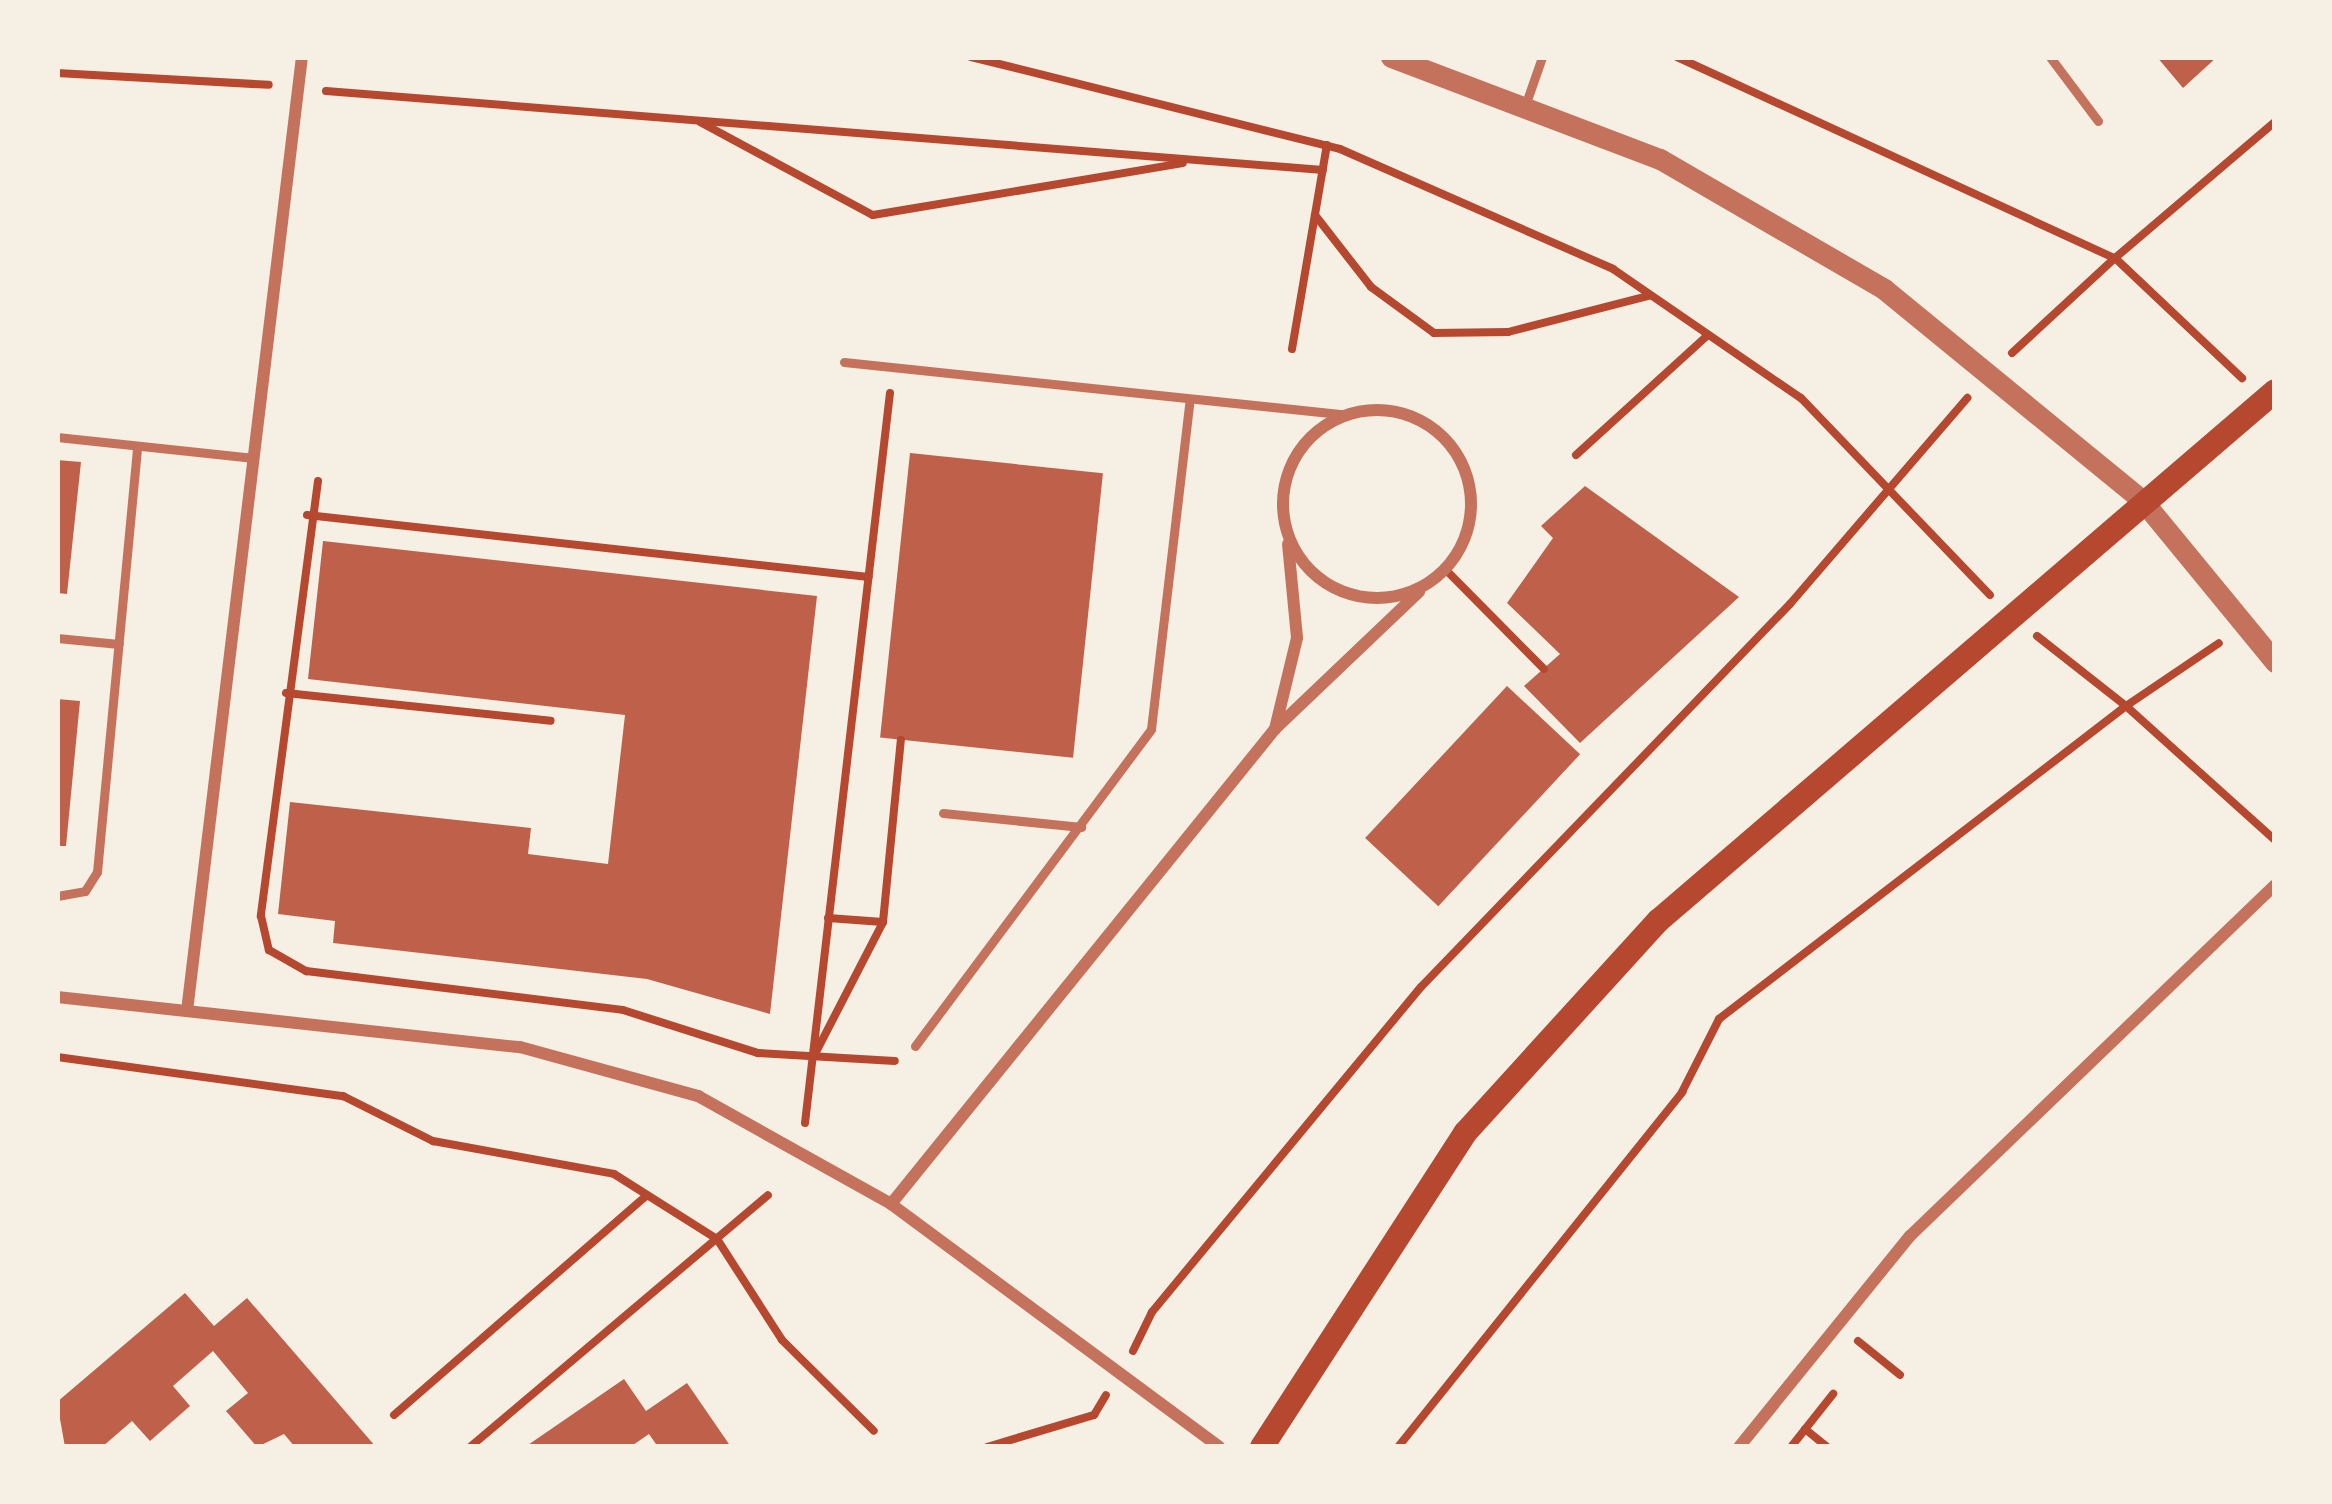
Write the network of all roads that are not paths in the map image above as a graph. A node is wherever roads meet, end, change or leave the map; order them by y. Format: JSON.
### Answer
{"nodes":[{"id":1,"x":302,"y":57,"type":"edge"},
{"id":2,"x":1391,"y":57,"type":"edge"},
{"id":3,"x":1542,"y":57,"type":"edge"},
{"id":4,"x":2050,"y":57,"type":"edge"},
{"id":5,"x":1526,"y":103,"type":"junction"},
{"id":6,"x":2098,"y":121,"type":"dead end"},
{"id":7,"x":844,"y":362,"type":"dead end"},
{"id":8,"x":2270,"y":395,"type":"edge"},
{"id":9,"x":1190,"y":399,"type":"junction"},
{"id":10,"x":1349,"y":415,"type":"junction"},
{"id":11,"x":57,"y":437,"type":"edge"},
{"id":12,"x":137,"y":446,"type":"junction"},
{"id":13,"x":254,"y":458,"type":"junction"},
{"id":14,"x":2141,"y":500,"type":"junction"},
{"id":15,"x":1282,"y":514,"type":"junction"},
{"id":16,"x":1434,"y":580,"type":"junction"},
{"id":17,"x":57,"y":638,"type":"edge"},
{"id":18,"x":119,"y":644,"type":"junction"},
{"id":19,"x":2275,"y":662,"type":"edge"},
{"id":20,"x":1274,"y":729,"type":"junction"},
{"id":21,"x":943,"y":813,"type":"dead end"},
{"id":22,"x":1082,"y":826,"type":"junction"},
{"id":23,"x":2275,"y":885,"type":"edge"},
{"id":24,"x":57,"y":896,"type":"edge"},
{"id":25,"x":57,"y":997,"type":"edge"},
{"id":26,"x":188,"y":1011,"type":"junction"},
{"id":27,"x":916,"y":1046,"type":"road end"},
{"id":28,"x":891,"y":1204,"type":"junction"},
{"id":29,"x":1219,"y":1447,"type":"edge"},
{"id":30,"x":1262,"y":1447,"type":"edge"},
{"id":31,"x":1739,"y":1447,"type":"edge"}],
"edges":[{"from":1,"to":13,"type":"street"},
{"from":2,"to":5,"type":"street"},
{"from":3,"to":5,"type":"lane"},
{"from":4,"to":6,"type":"lane"},
{"from":5,"to":14,"type":"street"},
{"from":7,"to":9,"type":"lane"},
{"from":8,"to":14,"type":"main road"},
{"from":9,"to":10,"type":"lane"},
{"from":9,"to":22,"type":"lane"},
{"from":10,"to":15,"type":"street"},
{"from":10,"to":16,"type":"street"},
{"from":11,"to":12,"type":"lane"},
{"from":12,"to":13,"type":"lane"},
{"from":12,"to":18,"type":"lane"},
{"from":13,"to":26,"type":"street"},
{"from":14,"to":19,"type":"street"},
{"from":14,"to":30,"type":"main road"},
{"from":15,"to":16,"type":"street"},
{"from":15,"to":20,"type":"street"},
{"from":16,"to":20,"type":"street"},
{"from":17,"to":18,"type":"lane"},
{"from":18,"to":24,"type":"lane"},
{"from":20,"to":28,"type":"street"},
{"from":21,"to":22,"type":"lane"},
{"from":22,"to":27,"type":"lane"},
{"from":23,"to":31,"type":"street"},
{"from":25,"to":26,"type":"street"},
{"from":26,"to":28,"type":"street"},
{"from":28,"to":29,"type":"street"}]}
